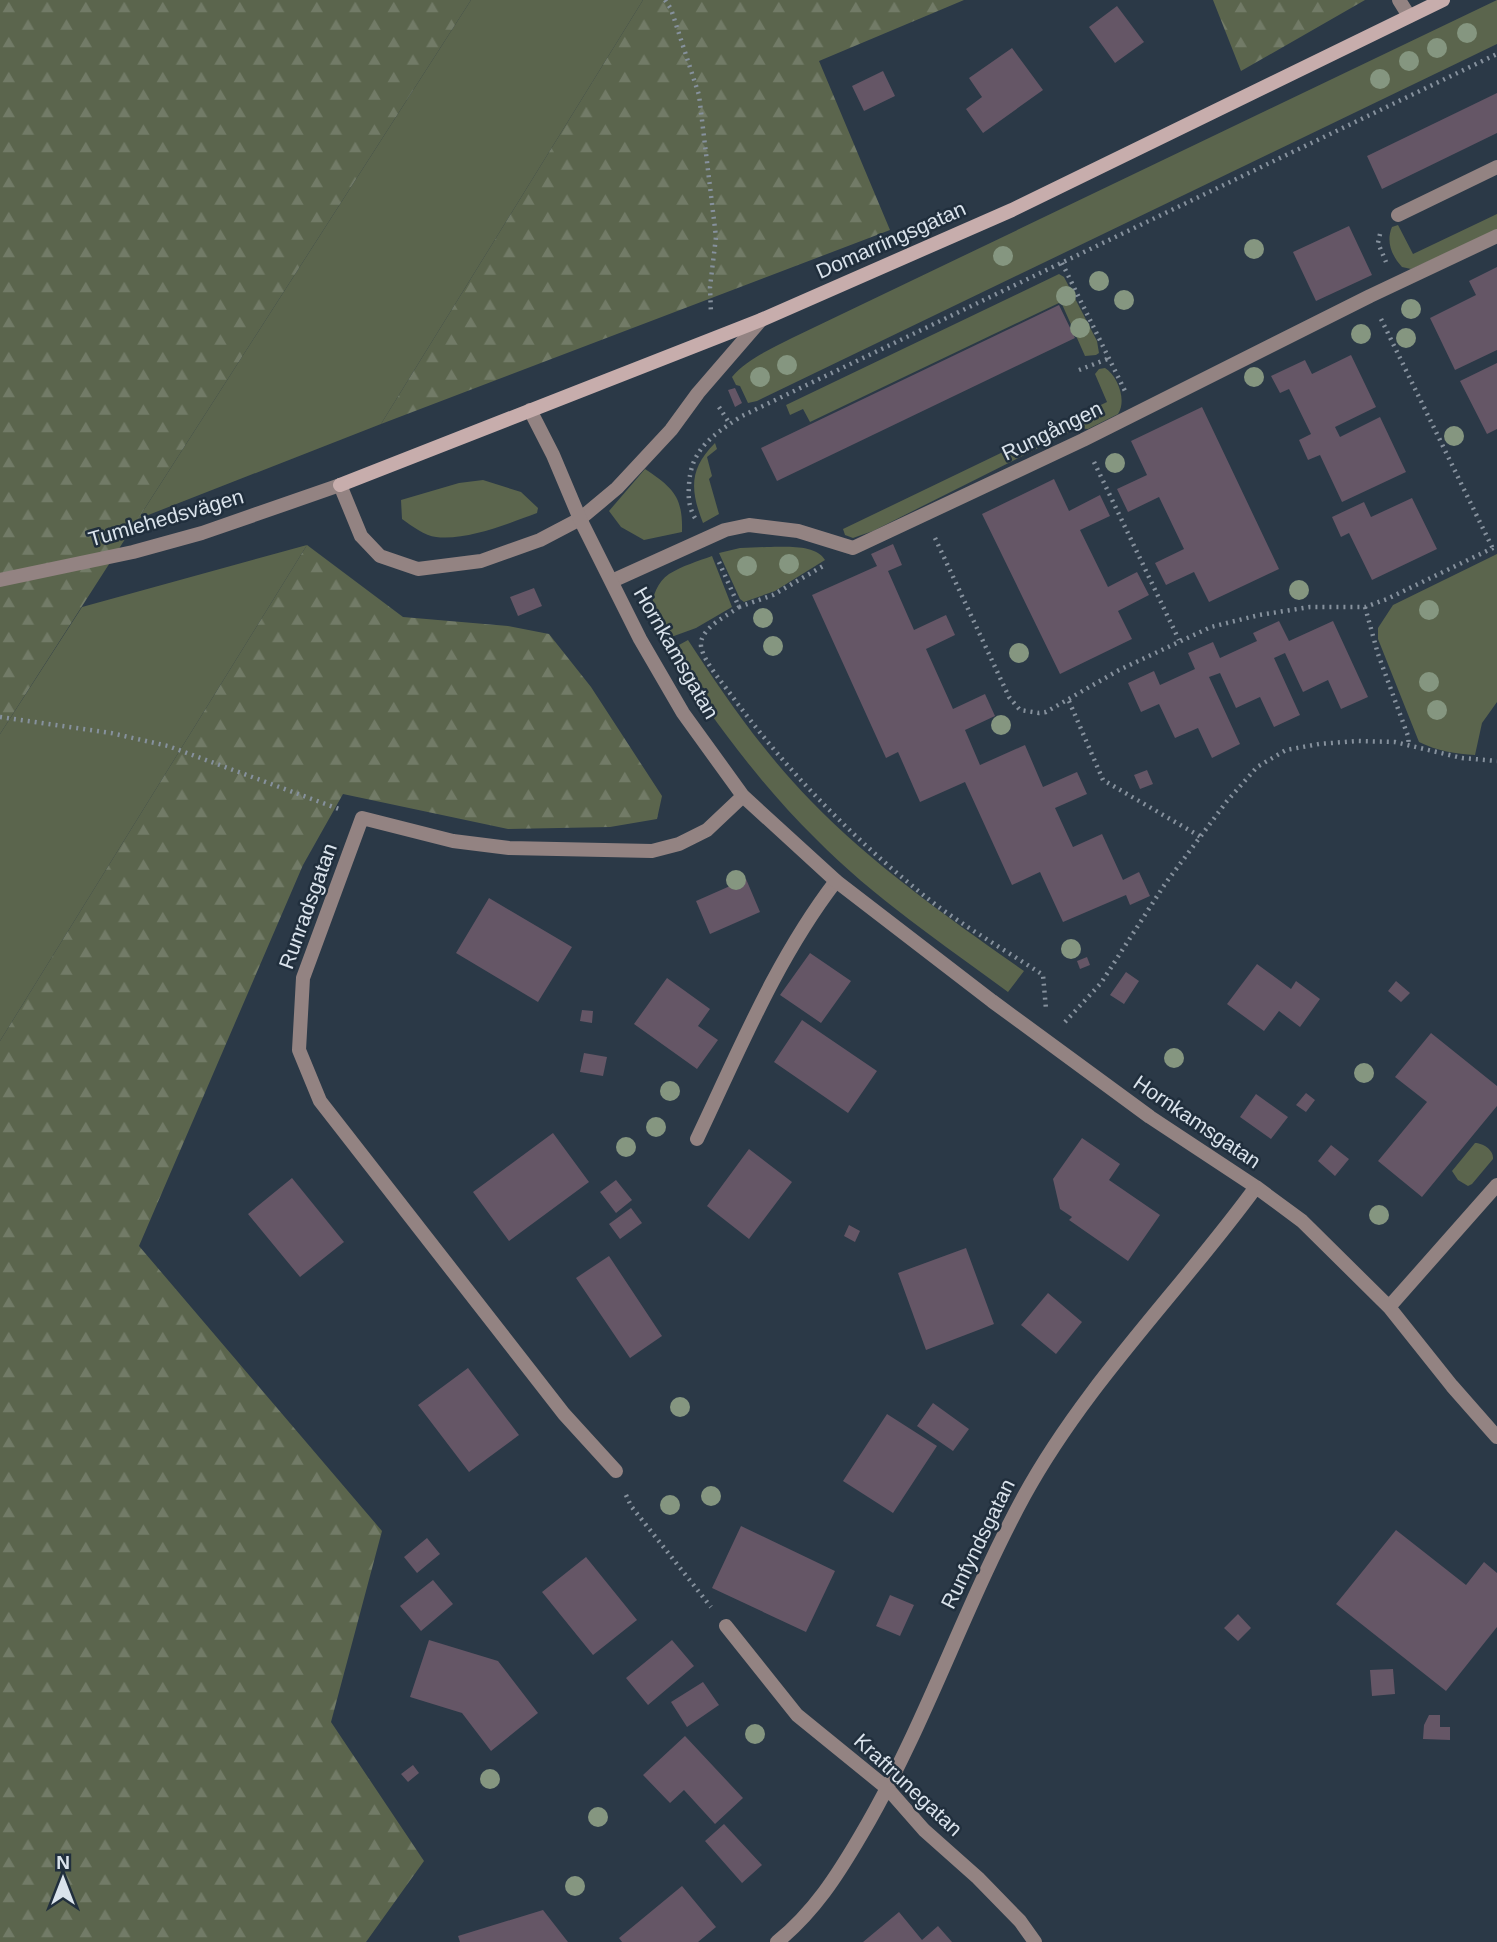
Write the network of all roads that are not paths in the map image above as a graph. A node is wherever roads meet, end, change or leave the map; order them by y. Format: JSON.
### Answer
{"nodes":[{"id":1,"x":1399,"y":0,"type":"edge"},
{"id":2,"x":1443,"y":0,"type":"edge"},
{"id":3,"x":1409,"y":16,"type":"junction"},
{"id":4,"x":1497,"y":167,"type":"edge"},
{"id":5,"x":1398,"y":215,"type":"road end"},
{"id":6,"x":1497,"y":236,"type":"edge"},
{"id":7,"x":761,"y":320,"type":"junction"},
{"id":8,"x":530,"y":410,"type":"junction"},
{"id":9,"x":340,"y":485,"type":"junction"},
{"id":10,"x":580,"y":519,"type":"junction"},
{"id":11,"x":0,"y":580,"type":"edge"},
{"id":12,"x":612,"y":581,"type":"junction"},
{"id":13,"x":743,"y":796,"type":"junction"},
{"id":14,"x":836,"y":881,"type":"junction"},
{"id":15,"x":697,"y":1139,"type":"dead end"},
{"id":16,"x":1497,"y":1185,"type":"edge"},
{"id":17,"x":1256,"y":1187,"type":"junction"},
{"id":18,"x":1389,"y":1307,"type":"junction"},
{"id":19,"x":1497,"y":1437,"type":"edge"},
{"id":20,"x":616,"y":1471,"type":"road end"},
{"id":21,"x":726,"y":1626,"type":"road end"},
{"id":22,"x":888,"y":1789,"type":"junction"},
{"id":23,"x":777,"y":1942,"type":"edge"},
{"id":24,"x":1035,"y":1942,"type":"edge"}],
"edges":[{"from":1,"to":3,"type":"street"},
{"from":2,"to":3,"type":"street","name":"Domarringsgatan"},
{"from":3,"to":7,"type":"street","name":"Domarringsgatan"},
{"from":4,"to":5,"type":"street"},
{"from":6,"to":12,"type":"street","name":"Rungången"},
{"from":7,"to":8,"type":"street","name":"Domarringsgatan"},
{"from":7,"to":10,"type":"street"},
{"from":8,"to":9,"type":"street","name":"Domarringsgatan"},
{"from":8,"to":10,"type":"street","name":"Hornkamsgatan"},
{"from":9,"to":10,"type":"street"},
{"from":9,"to":11,"type":"street","name":"Tumlehedsvägen"},
{"from":10,"to":12,"type":"street","name":"Hornkamsgatan"},
{"from":12,"to":13,"type":"street","name":"Hornkamsgatan"},
{"from":13,"to":14,"type":"street","name":"Hornkamsgatan"},
{"from":13,"to":20,"type":"street","name":"Runradsgatan"},
{"from":14,"to":15,"type":"street"},
{"from":14,"to":17,"type":"street","name":"Hornkamsgatan"},
{"from":16,"to":18,"type":"street"},
{"from":17,"to":18,"type":"street","name":"Hornkamsgatan"},
{"from":17,"to":22,"type":"street","name":"Runfyndsgatan"},
{"from":18,"to":19,"type":"street","name":"Hornkamsgatan"},
{"from":21,"to":22,"type":"street","name":"Kraftrunegatan"},
{"from":22,"to":23,"type":"street","name":"Runfyndsgatan"},
{"from":22,"to":24,"type":"street","name":"Kraftrunegatan"}]}
